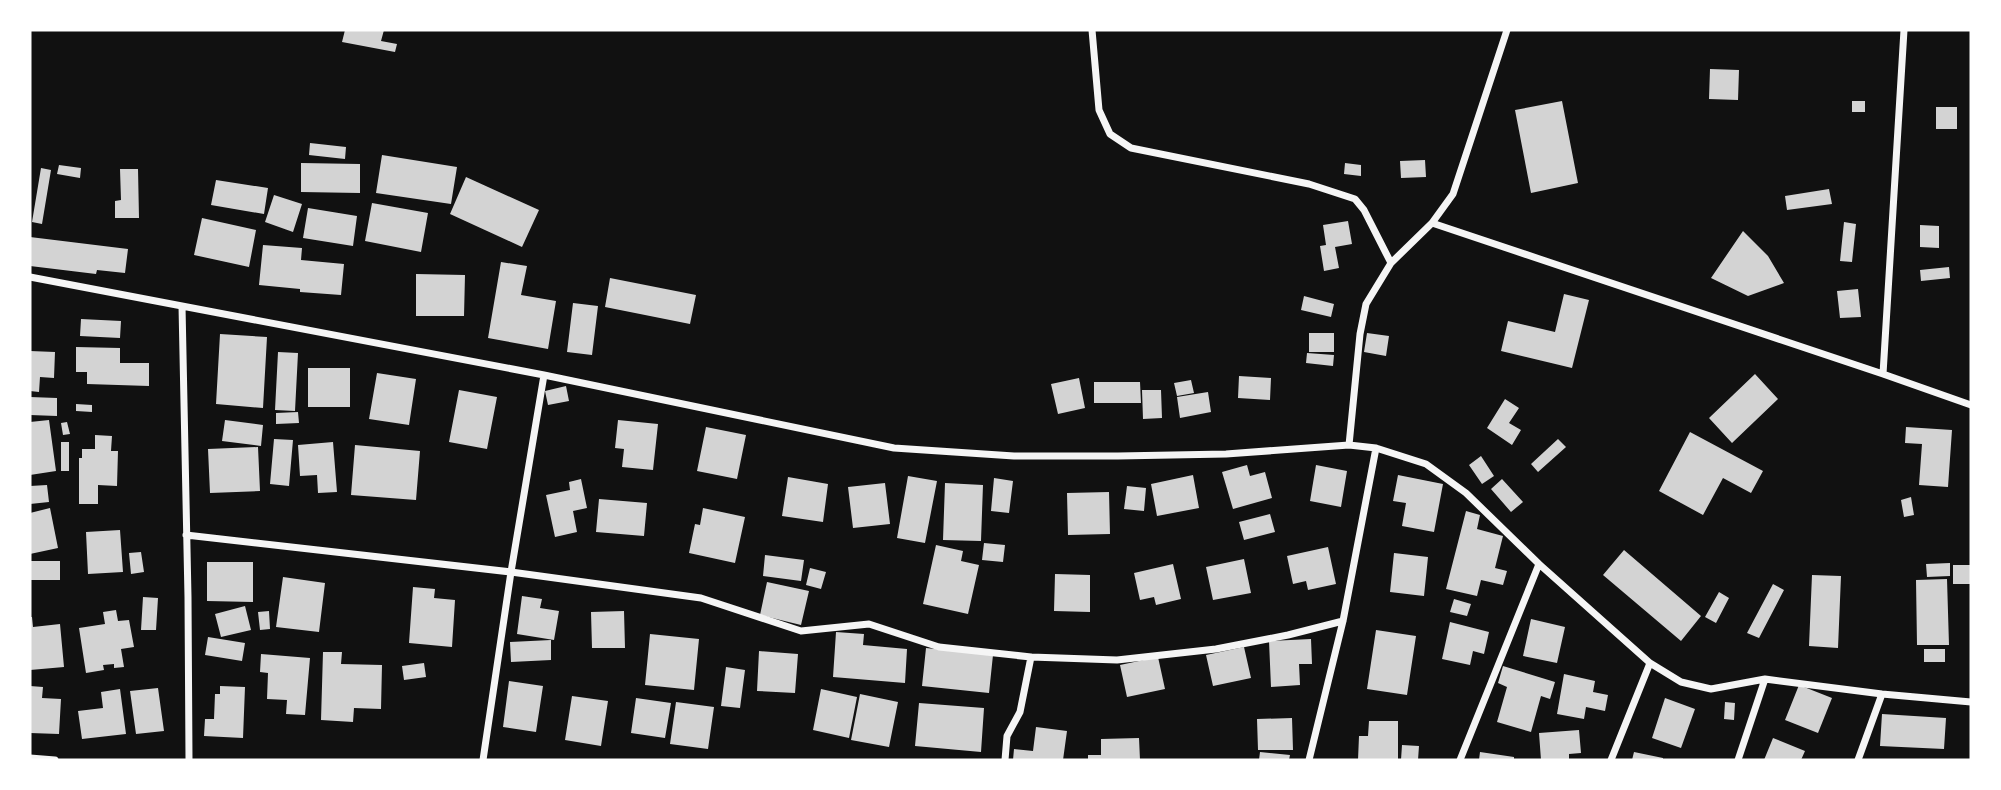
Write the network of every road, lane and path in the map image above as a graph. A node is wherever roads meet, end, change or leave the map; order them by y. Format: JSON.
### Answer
{"nodes":[{"id":1,"x":1092,"y":30,"type":"edge"},
{"id":2,"x":1507,"y":30,"type":"edge"},
{"id":3,"x":1904,"y":30,"type":"edge"},
{"id":4,"x":1432,"y":223,"type":"junction"},
{"id":5,"x":1391,"y":263,"type":"junction"},
{"id":6,"x":30,"y":277,"type":"edge"},
{"id":7,"x":182,"y":306,"type":"junction"},
{"id":8,"x":1883,"y":374,"type":"junction"},
{"id":9,"x":544,"y":375,"type":"junction"},
{"id":10,"x":1971,"y":405,"type":"edge"},
{"id":11,"x":1349,"y":445,"type":"junction"},
{"id":12,"x":1376,"y":448,"type":"junction"},
{"id":13,"x":186,"y":535,"type":"junction"},
{"id":14,"x":1539,"y":565,"type":"junction"},
{"id":15,"x":511,"y":572,"type":"junction"},
{"id":16,"x":1343,"y":621,"type":"junction"},
{"id":17,"x":1031,"y":657,"type":"junction"},
{"id":18,"x":1650,"y":663,"type":"junction"},
{"id":19,"x":1765,"y":679,"type":"junction"},
{"id":20,"x":1882,"y":694,"type":"junction"},
{"id":21,"x":1971,"y":702,"type":"edge"},
{"id":22,"x":30,"y":758,"type":"edge"},
{"id":23,"x":55,"y":760,"type":"edge"},
{"id":24,"x":189,"y":760,"type":"edge"},
{"id":25,"x":483,"y":760,"type":"edge"},
{"id":26,"x":1005,"y":760,"type":"edge"},
{"id":27,"x":1308,"y":760,"type":"edge"},
{"id":28,"x":1460,"y":760,"type":"edge"},
{"id":29,"x":1611,"y":760,"type":"edge"},
{"id":30,"x":1738,"y":760,"type":"edge"},
{"id":31,"x":1858,"y":760,"type":"edge"}],
"edges":[{"from":1,"to":5,"type":"street"},
{"from":2,"to":4,"type":"street"},
{"from":3,"to":8,"type":"street"},
{"from":4,"to":5,"type":"street"},
{"from":4,"to":8,"type":"street"},
{"from":5,"to":11,"type":"street"},
{"from":6,"to":7,"type":"street"},
{"from":7,"to":9,"type":"street"},
{"from":7,"to":13,"type":"street"},
{"from":8,"to":10,"type":"street"},
{"from":9,"to":11,"type":"street"},
{"from":9,"to":15,"type":"street"},
{"from":11,"to":12,"type":"street"},
{"from":12,"to":14,"type":"street"},
{"from":12,"to":16,"type":"street"},
{"from":13,"to":15,"type":"street"},
{"from":13,"to":24,"type":"street"},
{"from":14,"to":18,"type":"street"},
{"from":14,"to":28,"type":"street"},
{"from":15,"to":17,"type":"street"},
{"from":15,"to":25,"type":"street"},
{"from":16,"to":17,"type":"street"},
{"from":16,"to":27,"type":"street"},
{"from":17,"to":26,"type":"street"},
{"from":18,"to":19,"type":"street"},
{"from":18,"to":29,"type":"street"},
{"from":19,"to":20,"type":"street"},
{"from":19,"to":30,"type":"street"},
{"from":20,"to":21,"type":"street"},
{"from":20,"to":31,"type":"street"},
{"from":22,"to":23,"type":"street"}]}
